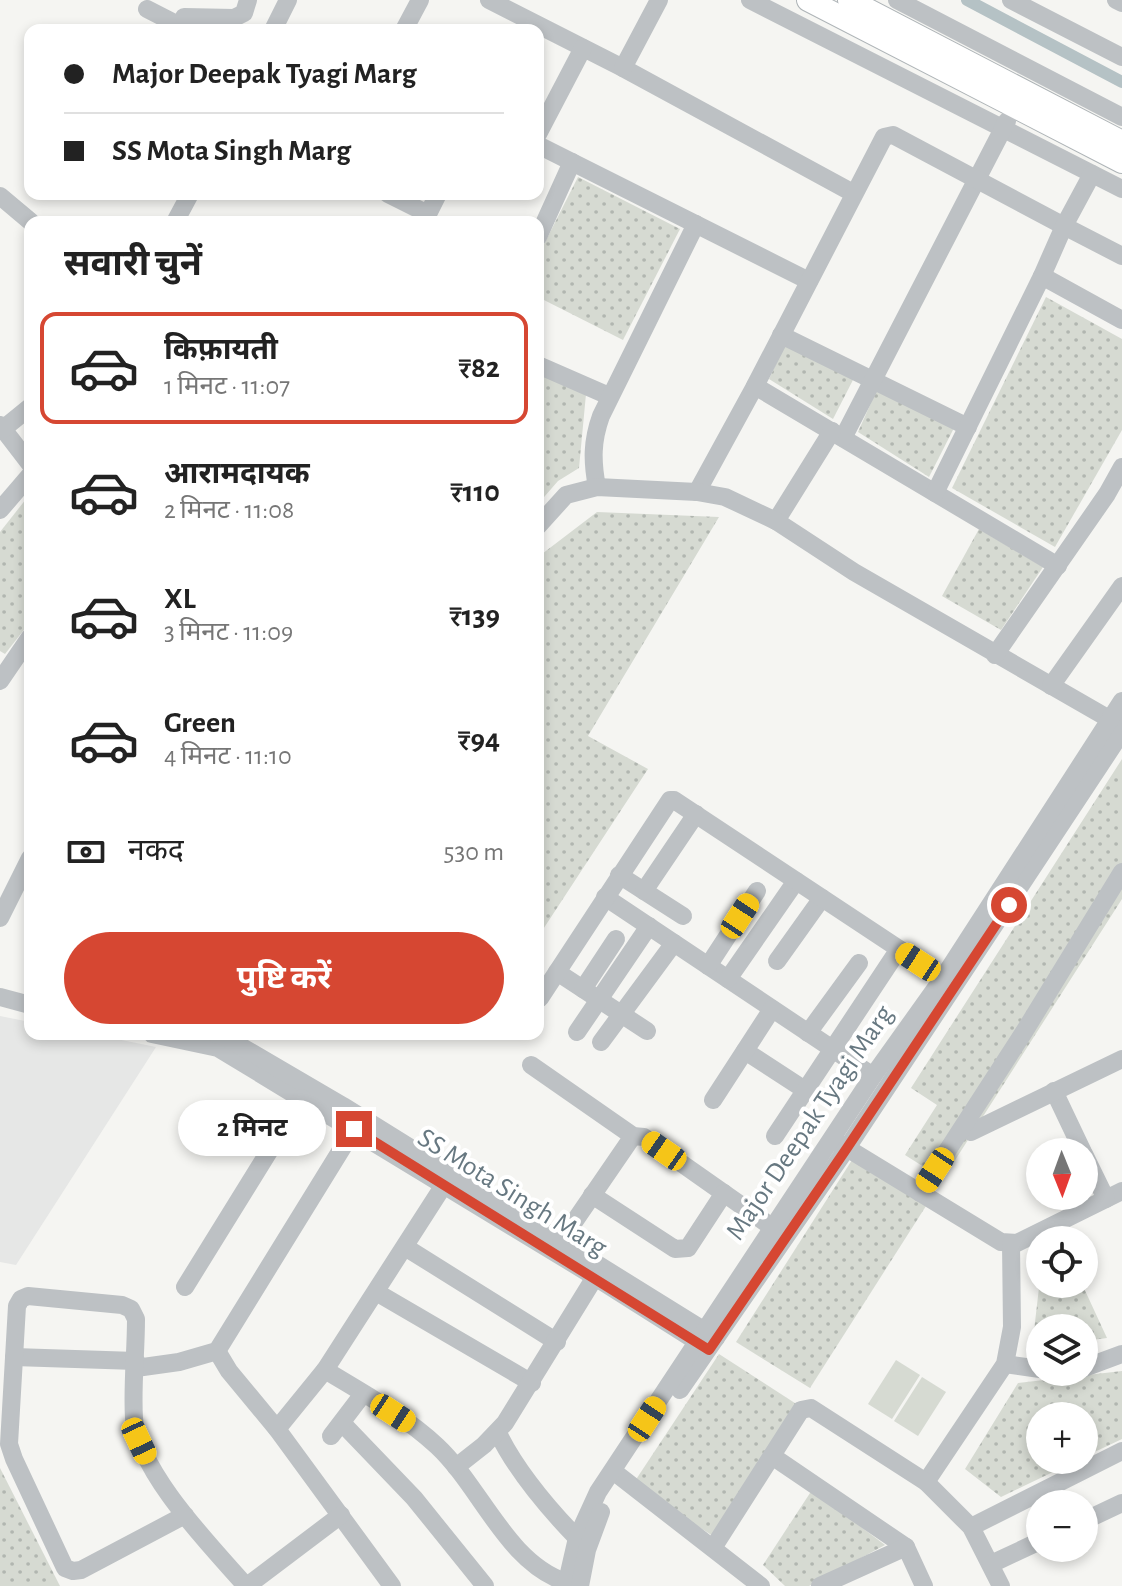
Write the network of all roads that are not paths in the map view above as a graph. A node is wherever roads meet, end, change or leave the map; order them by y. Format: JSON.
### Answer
{"nodes":[{"id":1,"x":248,"y":0,"type":"edge"},
{"id":2,"x":288,"y":0,"type":"edge"},
{"id":3,"x":420,"y":0,"type":"edge"},
{"id":4,"x":489,"y":0,"type":"edge"},
{"id":5,"x":659,"y":0,"type":"edge"},
{"id":6,"x":750,"y":0,"type":"edge"},
{"id":7,"x":808,"y":0,"type":"edge"},
{"id":8,"x":849,"y":0,"type":"edge"},
{"id":9,"x":1011,"y":0,"type":"edge"},
{"id":10,"x":1116,"y":0,"type":"edge"},
{"id":11,"x":1122,"y":3,"type":"edge"},
{"id":12,"x":891,"y":6,"type":"edge"},
{"id":13,"x":147,"y":9,"type":"dead end"},
{"id":14,"x":185,"y":19,"type":"edge"},
{"id":15,"x":276,"y":24,"type":"edge"},
{"id":16,"x":407,"y":24,"type":"edge"},
{"id":17,"x":524,"y":24,"type":"edge"},
{"id":18,"x":544,"y":33,"type":"edge"},
{"id":19,"x":583,"y":48,"type":"junction"},
{"id":20,"x":1122,"y":57,"type":"edge"},
{"id":21,"x":623,"y":68,"type":"junction"},
{"id":22,"x":1014,"y":107,"type":"junction"},
{"id":23,"x":1118,"y":122,"type":"edge"},
{"id":24,"x":544,"y":123,"type":"edge"},
{"id":25,"x":1002,"y":129,"type":"junction"},
{"id":26,"x":544,"y":148,"type":"edge"},
{"id":27,"x":572,"y":162,"type":"junction"},
{"id":28,"x":1122,"y":162,"type":"edge"},
{"id":29,"x":1092,"y":174,"type":"junction"},
{"id":30,"x":976,"y":181,"type":"junction"},
{"id":31,"x":1122,"y":189,"type":"edge"},
{"id":32,"x":853,"y":193,"type":"junction"},
{"id":33,"x":0,"y":196,"type":"edge"},
{"id":34,"x":398,"y":200,"type":"edge"},
{"id":35,"x":24,"y":216,"type":"edge"},
{"id":36,"x":423,"y":216,"type":"edge"},
{"id":37,"x":544,"y":224,"type":"edge"},
{"id":38,"x":696,"y":224,"type":"junction"},
{"id":39,"x":1064,"y":226,"type":"junction"},
{"id":40,"x":1122,"y":256,"type":"edge"},
{"id":41,"x":1042,"y":276,"type":"junction"},
{"id":42,"x":809,"y":281,"type":"junction"},
{"id":43,"x":1122,"y":320,"type":"edge"},
{"id":44,"x":781,"y":335,"type":"junction"},
{"id":45,"x":544,"y":368,"type":"edge"},
{"id":46,"x":873,"y":380,"type":"junction"},
{"id":47,"x":755,"y":386,"type":"junction"},
{"id":48,"x":609,"y":396,"type":"junction"},
{"id":49,"x":24,"y":411,"type":"edge"},
{"id":50,"x":1,"y":427,"type":"edge"},
{"id":51,"x":968,"y":427,"type":"junction"},
{"id":52,"x":838,"y":434,"type":"junction"},
{"id":53,"x":24,"y":456,"type":"edge"},
{"id":54,"x":1122,"y":467,"type":"edge"},
{"id":55,"x":24,"y":482,"type":"edge"},
{"id":56,"x":597,"y":487,"type":"junction"},
{"id":57,"x":697,"y":492,"type":"junction"},
{"id":58,"x":935,"y":493,"type":"junction"},
{"id":59,"x":0,"y":510,"type":"edge"},
{"id":60,"x":544,"y":519,"type":"edge"},
{"id":61,"x":776,"y":521,"type":"junction"},
{"id":62,"x":1058,"y":566,"type":"junction"},
{"id":63,"x":1122,"y":586,"type":"edge"},
{"id":64,"x":24,"y":646,"type":"edge"},
{"id":65,"x":995,"y":655,"type":"junction"},
{"id":66,"x":0,"y":681,"type":"edge"},
{"id":67,"x":1051,"y":686,"type":"junction"},
{"id":68,"x":1122,"y":701,"type":"edge"},
{"id":69,"x":1118,"y":726,"type":"edge"},
{"id":70,"x":696,"y":814,"type":"junction"},
{"id":71,"x":24,"y":870,"type":"edge"},
{"id":72,"x":1122,"y":872,"type":"edge"},
{"id":73,"x":619,"y":875,"type":"junction"},
{"id":74,"x":796,"y":881,"type":"junction"},
{"id":75,"x":644,"y":891,"type":"junction"},
{"id":76,"x":757,"y":891,"type":"dead end"},
{"id":77,"x":605,"y":897,"type":"junction"},
{"id":78,"x":822,"y":898,"type":"junction"},
{"id":79,"x":683,"y":916,"type":"dead end"},
{"id":80,"x":0,"y":918,"type":"edge"},
{"id":81,"x":589,"y":922,"type":"junction"},
{"id":82,"x":649,"y":926,"type":"junction"},
{"id":83,"x":616,"y":939,"type":"junction"},
{"id":84,"x":674,"y":943,"type":"junction"},
{"id":85,"x":899,"y":949,"type":"junction"},
{"id":86,"x":634,"y":950,"type":"junction"},
{"id":87,"x":777,"y":961,"type":"dead end"},
{"id":88,"x":859,"y":963,"type":"dead end"},
{"id":89,"x":708,"y":966,"type":"junction"},
{"id":90,"x":557,"y":972,"type":"junction"},
{"id":91,"x":943,"y":978,"type":"junction"},
{"id":92,"x":728,"y":979,"type":"junction"},
{"id":93,"x":0,"y":985,"type":"edge"},
{"id":94,"x":583,"y":989,"type":"junction"},
{"id":95,"x":24,"y":991,"type":"edge"},
{"id":96,"x":544,"y":992,"type":"edge"},
{"id":97,"x":0,"y":997,"type":"edge"},
{"id":98,"x":599,"y":1000,"type":"junction"},
{"id":99,"x":24,"y":1003,"type":"edge"},
{"id":100,"x":772,"y":1009,"type":"junction"},
{"id":101,"x":622,"y":1014,"type":"junction"},
{"id":102,"x":647,"y":1031,"type":"dead end"},
{"id":103,"x":577,"y":1032,"type":"dead end"},
{"id":104,"x":808,"y":1033,"type":"junction"},
{"id":105,"x":180,"y":1040,"type":"edge"},
{"id":106,"x":230,"y":1040,"type":"edge"},
{"id":107,"x":601,"y":1042,"type":"dead end"},
{"id":108,"x":832,"y":1049,"type":"junction"},
{"id":109,"x":745,"y":1051,"type":"junction"},
{"id":110,"x":1122,"y":1059,"type":"edge"},
{"id":111,"x":531,"y":1065,"type":"dead end"},
{"id":112,"x":873,"y":1076,"type":"junction"},
{"id":113,"x":805,"y":1090,"type":"junction"},
{"id":114,"x":1054,"y":1091,"type":"junction"},
{"id":115,"x":302,"y":1098,"type":"junction"},
{"id":116,"x":713,"y":1100,"type":"dead end"},
{"id":117,"x":354,"y":1129,"type":"junction"},
{"id":118,"x":971,"y":1132,"type":"dead end"},
{"id":119,"x":633,"y":1136,"type":"junction"},
{"id":120,"x":775,"y":1136,"type":"dead end"},
{"id":121,"x":1077,"y":1138,"type":"edge"},
{"id":122,"x":839,"y":1144,"type":"junction"},
{"id":123,"x":1098,"y":1173,"type":"edge"},
{"id":124,"x":448,"y":1179,"type":"junction"},
{"id":125,"x":724,"y":1193,"type":"junction"},
{"id":126,"x":920,"y":1193,"type":"junction"},
{"id":127,"x":592,"y":1195,"type":"junction"},
{"id":128,"x":1114,"y":1195,"type":"edge"},
{"id":129,"x":772,"y":1227,"type":"junction"},
{"id":130,"x":561,"y":1241,"type":"junction"},
{"id":131,"x":1011,"y":1243,"type":"junction"},
{"id":132,"x":405,"y":1247,"type":"junction"},
{"id":133,"x":595,"y":1277,"type":"junction"},
{"id":134,"x":185,"y":1287,"type":"dead end"},
{"id":135,"x":376,"y":1292,"type":"junction"},
{"id":136,"x":707,"y":1340,"type":"junction"},
{"id":137,"x":557,"y":1342,"type":"junction"},
{"id":138,"x":217,"y":1351,"type":"junction"},
{"id":139,"x":1122,"y":1354,"type":"edge"},
{"id":140,"x":14,"y":1357,"type":"junction"},
{"id":141,"x":1098,"y":1363,"type":"edge"},
{"id":142,"x":136,"y":1364,"type":"junction"},
{"id":143,"x":1005,"y":1364,"type":"junction"},
{"id":144,"x":1026,"y":1367,"type":"edge"},
{"id":145,"x":325,"y":1370,"type":"junction"},
{"id":146,"x":532,"y":1383,"type":"junction"},
{"id":147,"x":363,"y":1394,"type":"junction"},
{"id":148,"x":277,"y":1429,"type":"junction"},
{"id":149,"x":498,"y":1433,"type":"junction"},
{"id":150,"x":1122,"y":1451,"type":"edge"},
{"id":151,"x":772,"y":1456,"type":"junction"},
{"id":152,"x":456,"y":1467,"type":"junction"},
{"id":153,"x":617,"y":1474,"type":"junction"},
{"id":154,"x":926,"y":1482,"type":"junction"},
{"id":155,"x":1122,"y":1503,"type":"edge"},
{"id":156,"x":1098,"y":1514,"type":"edge"},
{"id":157,"x":185,"y":1515,"type":"junction"},
{"id":158,"x":341,"y":1515,"type":"junction"},
{"id":159,"x":971,"y":1527,"type":"junction"},
{"id":160,"x":577,"y":1538,"type":"junction"},
{"id":161,"x":906,"y":1547,"type":"junction"},
{"id":162,"x":713,"y":1548,"type":"junction"},
{"id":163,"x":1026,"y":1548,"type":"edge"},
{"id":164,"x":991,"y":1564,"type":"junction"},
{"id":165,"x":571,"y":1585,"type":"edge"},
{"id":166,"x":247,"y":1586,"type":"edge"},
{"id":167,"x":392,"y":1586,"type":"edge"},
{"id":168,"x":485,"y":1586,"type":"edge"},
{"id":169,"x":761,"y":1586,"type":"edge"},
{"id":170,"x":820,"y":1586,"type":"edge"},
{"id":171,"x":924,"y":1586,"type":"edge"},
{"id":172,"x":1001,"y":1586,"type":"edge"}],
"edges":[{"from":1,"to":14,"type":"street"},
{"from":2,"to":15,"type":"street"},
{"from":3,"to":16,"type":"street"},
{"from":4,"to":17,"type":"street"},
{"from":5,"to":21,"type":"street"},
{"from":6,"to":25,"type":"street"},
{"from":7,"to":22,"type":"main road"},
{"from":8,"to":12,"type":"main road"},
{"from":9,"to":20,"type":"street"},
{"from":10,"to":11,"type":"street"},
{"from":12,"to":23,"type":"main road"},
{"from":13,"to":14,"type":"street"},
{"from":18,"to":19,"type":"street"},
{"from":19,"to":21,"type":"street"},
{"from":19,"to":24,"type":"street"},
{"from":21,"to":32,"type":"street"},
{"from":22,"to":25,"type":"street"},
{"from":22,"to":28,"type":"main road"},
{"from":25,"to":29,"type":"street"},
{"from":25,"to":30,"type":"street"},
{"from":26,"to":27,"type":"street"},
{"from":27,"to":37,"type":"street"},
{"from":27,"to":38,"type":"street"},
{"from":29,"to":31,"type":"street"},
{"from":29,"to":39,"type":"street"},
{"from":30,"to":32,"type":"street"},
{"from":30,"to":39,"type":"street"},
{"from":30,"to":46,"type":"street"},
{"from":32,"to":42,"type":"street"},
{"from":33,"to":35,"type":"street"},
{"from":34,"to":36,"type":"street"},
{"from":38,"to":42,"type":"street"},
{"from":38,"to":48,"type":"street"},
{"from":39,"to":40,"type":"street"},
{"from":39,"to":41,"type":"street"},
{"from":41,"to":43,"type":"street"},
{"from":41,"to":51,"type":"street"},
{"from":42,"to":44,"type":"street"},
{"from":44,"to":46,"type":"street"},
{"from":44,"to":47,"type":"street"},
{"from":45,"to":48,"type":"street"},
{"from":46,"to":51,"type":"street"},
{"from":46,"to":52,"type":"street"},
{"from":47,"to":52,"type":"street"},
{"from":47,"to":57,"type":"street"},
{"from":48,"to":56,"type":"street"},
{"from":49,"to":50,"type":"street"},
{"from":50,"to":53,"type":"street"},
{"from":51,"to":58,"type":"street"},
{"from":52,"to":58,"type":"street"},
{"from":52,"to":61,"type":"street"},
{"from":54,"to":62,"type":"street"},
{"from":55,"to":59,"type":"street"},
{"from":56,"to":57,"type":"street"},
{"from":56,"to":60,"type":"street"},
{"from":57,"to":61,"type":"street"},
{"from":58,"to":62,"type":"street"},
{"from":61,"to":65,"type":"street"},
{"from":62,"to":65,"type":"street"},
{"from":63,"to":67,"type":"street"},
{"from":64,"to":66,"type":"street"},
{"from":65,"to":67,"type":"street"},
{"from":67,"to":69,"type":"street"},
{"from":68,"to":69,"type":"street","name":"Major Deepak Tyagi Marg"},
{"from":69,"to":91,"type":"street","name":"Major Deepak Tyagi Marg"},
{"from":69,"to":122,"type":"street","name":"Major Deepak Tyagi Marg"},
{"from":70,"to":73,"type":"street"},
{"from":70,"to":74,"type":"street"},
{"from":70,"to":75,"type":"street"},
{"from":71,"to":80,"type":"street"},
{"from":72,"to":126,"type":"street"},
{"from":73,"to":75,"type":"street"},
{"from":73,"to":77,"type":"street"},
{"from":74,"to":78,"type":"street"},
{"from":74,"to":92,"type":"street"},
{"from":75,"to":79,"type":"street"},
{"from":76,"to":89,"type":"street"},
{"from":77,"to":81,"type":"street"},
{"from":77,"to":82,"type":"street"},
{"from":78,"to":85,"type":"street"},
{"from":78,"to":87,"type":"street"},
{"from":81,"to":83,"type":"street"},
{"from":81,"to":90,"type":"street"},
{"from":82,"to":84,"type":"street"},
{"from":82,"to":86,"type":"street"},
{"from":83,"to":86,"type":"street"},
{"from":83,"to":94,"type":"street"},
{"from":84,"to":89,"type":"street"},
{"from":84,"to":101,"type":"street"},
{"from":85,"to":91,"type":"street"},
{"from":85,"to":108,"type":"street"},
{"from":86,"to":98,"type":"street"},
{"from":88,"to":104,"type":"street"},
{"from":89,"to":92,"type":"street"},
{"from":90,"to":94,"type":"street"},
{"from":90,"to":96,"type":"street"},
{"from":91,"to":112,"type":"street","name":"Major Deepak Tyagi Marg"},
{"from":92,"to":100,"type":"street"},
{"from":93,"to":95,"type":"street"},
{"from":94,"to":98,"type":"street"},
{"from":97,"to":99,"type":"street"},
{"from":98,"to":101,"type":"street"},
{"from":98,"to":103,"type":"street"},
{"from":100,"to":104,"type":"street"},
{"from":100,"to":109,"type":"street"},
{"from":101,"to":102,"type":"street"},
{"from":101,"to":107,"type":"street"},
{"from":104,"to":108,"type":"street"},
{"from":105,"to":115,"type":"street","name":"SS Mota Singh Marg"},
{"from":106,"to":124,"type":"street","name":"SS Mota Singh Marg"},
{"from":108,"to":112,"type":"street"},
{"from":108,"to":113,"type":"street"},
{"from":109,"to":113,"type":"street"},
{"from":109,"to":116,"type":"street"},
{"from":110,"to":114,"type":"street"},
{"from":111,"to":119,"type":"street"},
{"from":112,"to":122,"type":"street","name":"Major Deepak Tyagi Marg"},
{"from":113,"to":120,"type":"street"},
{"from":114,"to":118,"type":"street"},
{"from":114,"to":121,"type":"street"},
{"from":115,"to":117,"type":"street","name":"SS Mota Singh Marg"},
{"from":115,"to":134,"type":"street"},
{"from":117,"to":124,"type":"street","name":"SS Mota Singh Marg"},
{"from":117,"to":138,"type":"street"},
{"from":119,"to":125,"type":"street"},
{"from":119,"to":127,"type":"street"},
{"from":122,"to":126,"type":"street"},
{"from":122,"to":129,"type":"street","name":"Major Deepak Tyagi Marg"},
{"from":122,"to":136,"type":"street","name":"Major Deepak Tyagi Marg"},
{"from":123,"to":128,"type":"street"},
{"from":124,"to":130,"type":"street","name":"SS Mota Singh Marg"},
{"from":124,"to":132,"type":"street"},
{"from":124,"to":133,"type":"street","name":"SS Mota Singh Marg"},
{"from":125,"to":127,"type":"street"},
{"from":125,"to":129,"type":"street"},
{"from":126,"to":131,"type":"street"},
{"from":127,"to":130,"type":"street"},
{"from":128,"to":131,"type":"street"},
{"from":129,"to":136,"type":"street","name":"Major Deepak Tyagi Marg"},
{"from":130,"to":136,"type":"street","name":"SS Mota Singh Marg"},
{"from":131,"to":143,"type":"street"},
{"from":132,"to":135,"type":"street"},
{"from":132,"to":137,"type":"street"},
{"from":133,"to":136,"type":"street","name":"SS Mota Singh Marg"},
{"from":133,"to":137,"type":"street"},
{"from":135,"to":145,"type":"street"},
{"from":135,"to":146,"type":"street"},
{"from":136,"to":153,"type":"street","name":"Major Deepak Tyagi Marg"},
{"from":137,"to":146,"type":"street"},
{"from":138,"to":142,"type":"street"},
{"from":138,"to":148,"type":"street"},
{"from":139,"to":141,"type":"street"},
{"from":140,"to":142,"type":"street"},
{"from":140,"to":142,"type":"street"},
{"from":140,"to":157,"type":"street"},
{"from":142,"to":157,"type":"street"},
{"from":143,"to":144,"type":"street"},
{"from":143,"to":154,"type":"street"},
{"from":145,"to":147,"type":"street"},
{"from":145,"to":148,"type":"street"},
{"from":146,"to":149,"type":"street"},
{"from":147,"to":152,"type":"street"},
{"from":147,"to":168,"type":"street"},
{"from":148,"to":158,"type":"street"},
{"from":149,"to":152,"type":"street"},
{"from":149,"to":160,"type":"street"},
{"from":150,"to":159,"type":"street"},
{"from":151,"to":154,"type":"street"},
{"from":151,"to":161,"type":"street"},
{"from":151,"to":162,"type":"street"},
{"from":152,"to":165,"type":"street"},
{"from":153,"to":160,"type":"street","name":"Major Deepak Tyagi Marg"},
{"from":153,"to":162,"type":"street"},
{"from":153,"to":165,"type":"street","name":"Major Deepak Tyagi Marg"},
{"from":154,"to":159,"type":"street"},
{"from":155,"to":156,"type":"street"},
{"from":157,"to":166,"type":"street"},
{"from":158,"to":166,"type":"street"},
{"from":158,"to":167,"type":"street"},
{"from":159,"to":164,"type":"street"},
{"from":160,"to":165,"type":"street","name":"Major Deepak Tyagi Marg"},
{"from":161,"to":170,"type":"street"},
{"from":161,"to":171,"type":"street"},
{"from":162,"to":169,"type":"street"},
{"from":163,"to":164,"type":"street"},
{"from":164,"to":172,"type":"street"}]}
